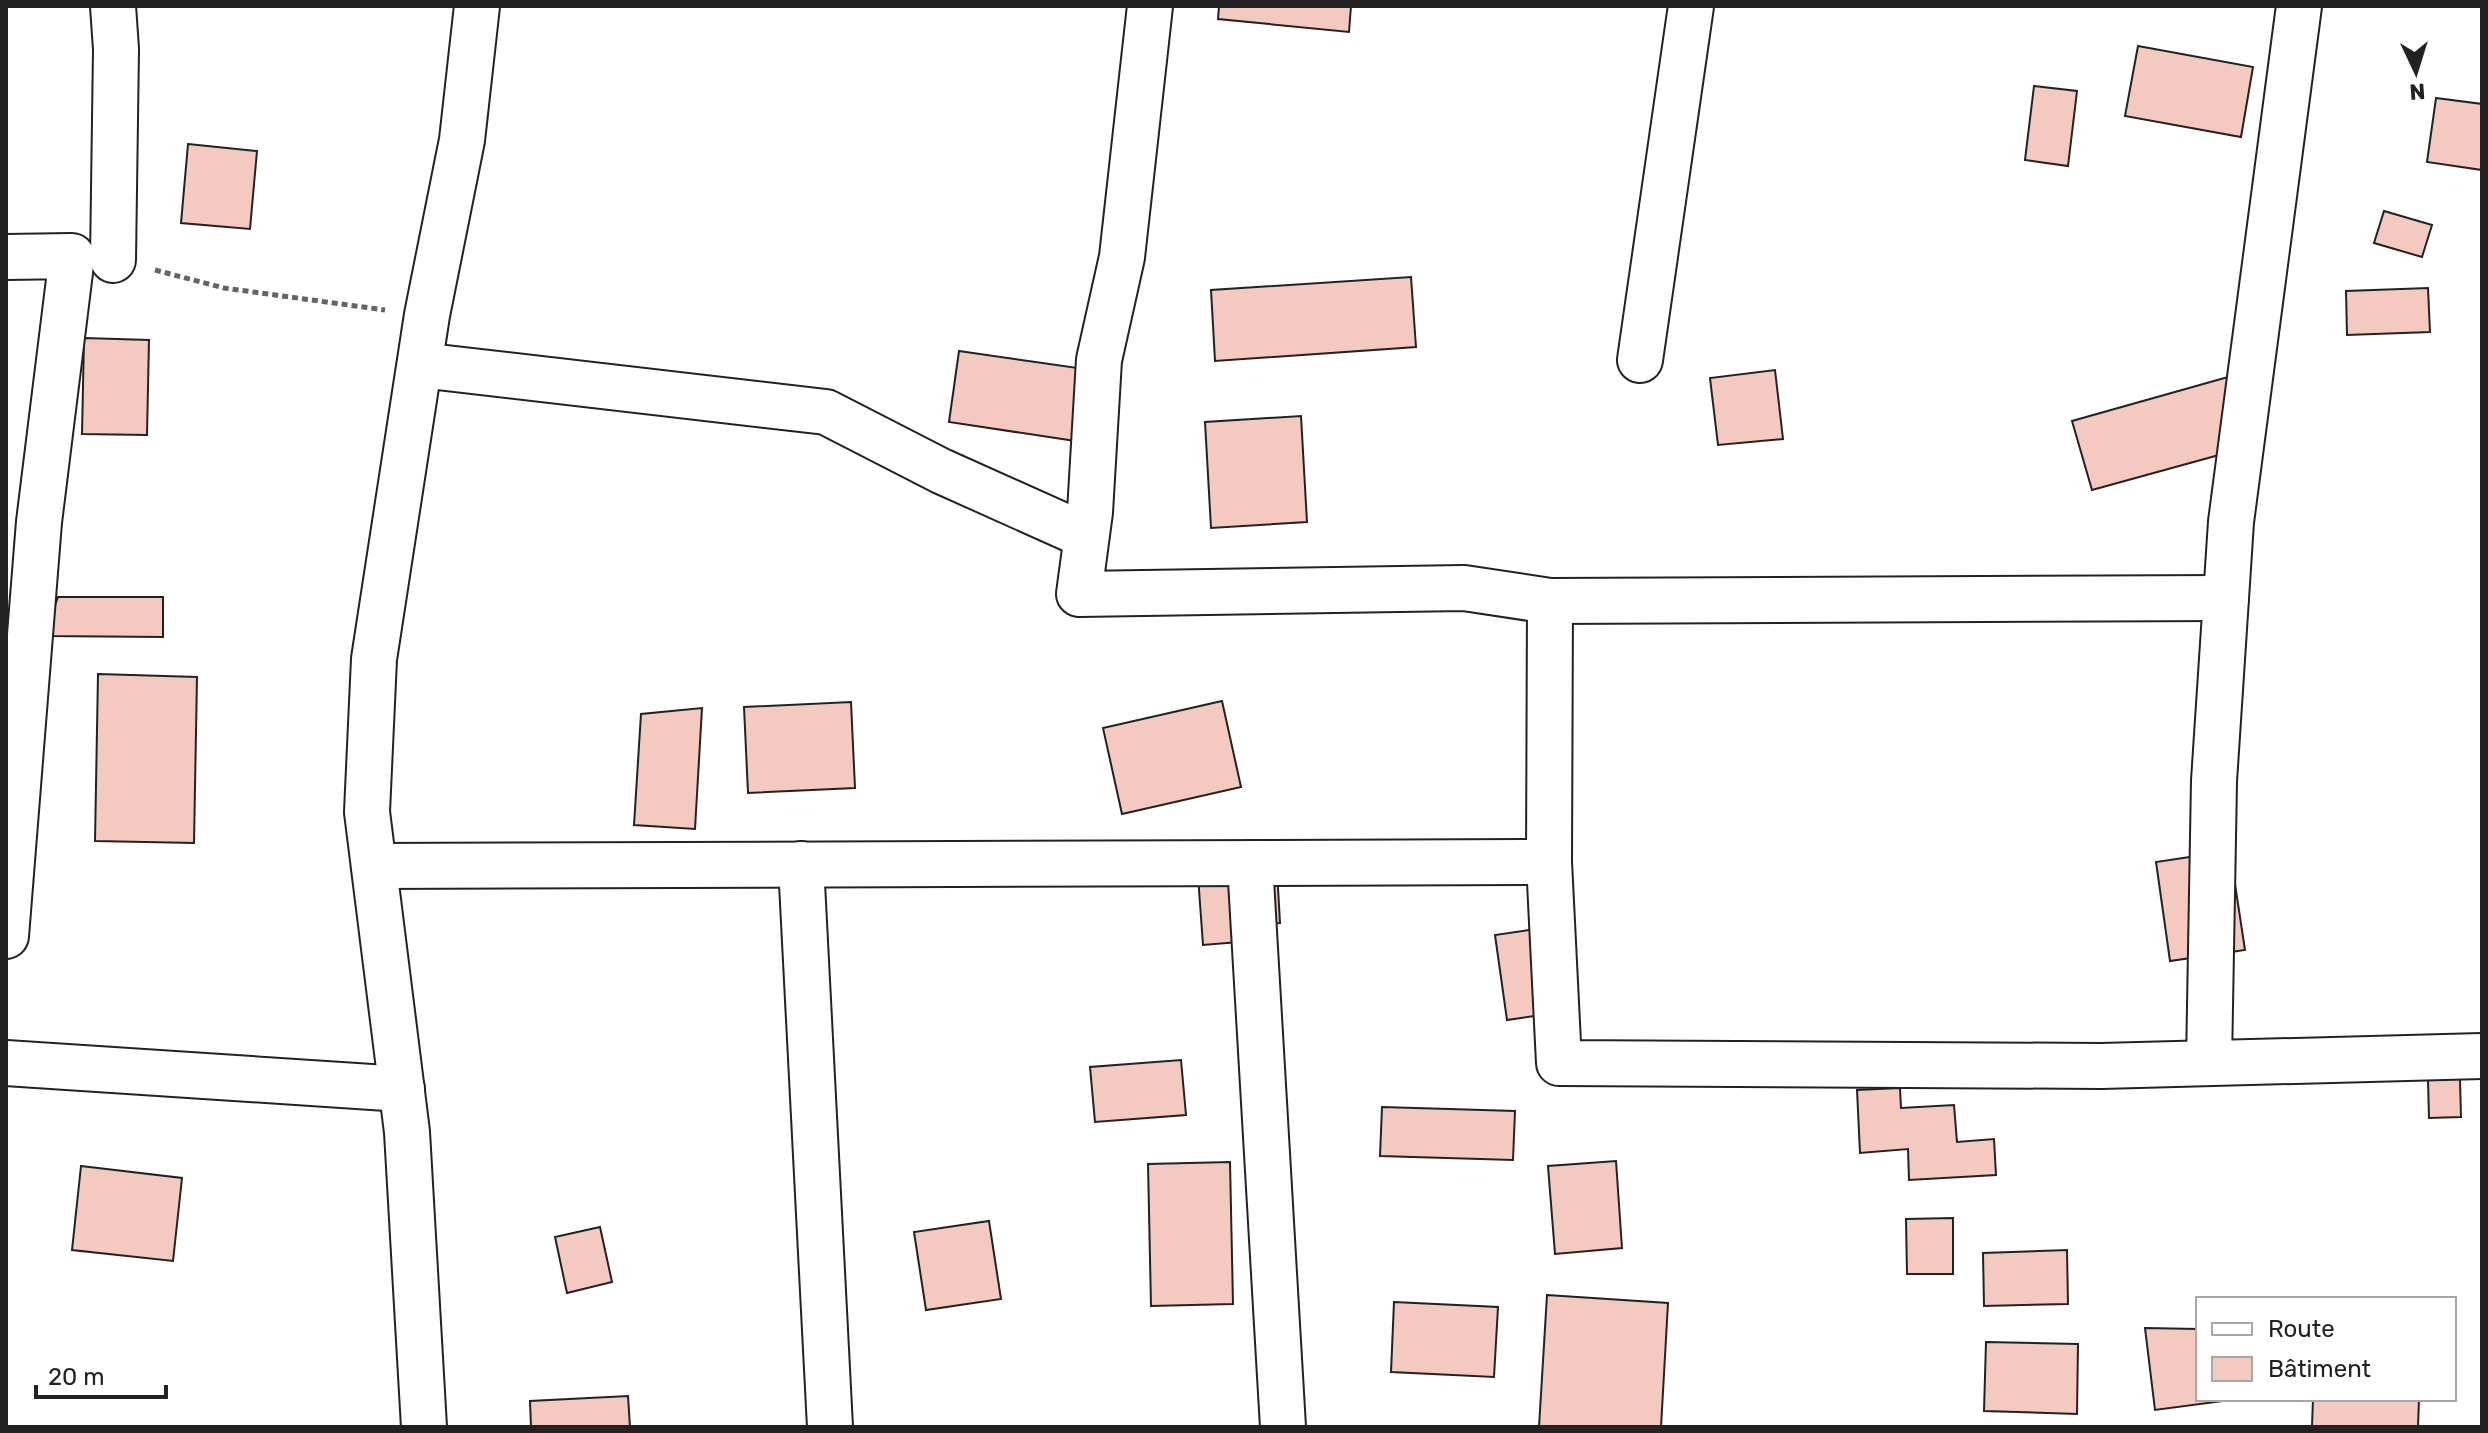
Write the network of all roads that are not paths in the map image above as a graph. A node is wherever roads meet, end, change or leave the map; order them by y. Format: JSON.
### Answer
{"nodes":[{"id":1,"x":113,"y":6,"type":"edge"},
{"id":2,"x":477,"y":6,"type":"edge"},
{"id":3,"x":1150,"y":6,"type":"edge"},
{"id":4,"x":1691,"y":6,"type":"edge"},
{"id":5,"x":2299,"y":6,"type":"edge"},
{"id":6,"x":6,"y":257,"type":"edge"},
{"id":7,"x":113,"y":260,"type":"road end"},
{"id":8,"x":1640,"y":360,"type":"dead end"},
{"id":9,"x":420,"y":365,"type":"junction"},
{"id":10,"x":1086,"y":536,"type":"junction"},
{"id":11,"x":2226,"y":598,"type":"junction"},
{"id":12,"x":1550,"y":601,"type":"junction"},
{"id":13,"x":12,"y":796,"type":"edge"},
{"id":14,"x":1549,"y":862,"type":"junction"},
{"id":15,"x":1250,"y":863,"type":"junction"},
{"id":16,"x":801,"y":864,"type":"junction"},
{"id":17,"x":374,"y":866,"type":"junction"},
{"id":18,"x":6,"y":936,"type":"edge"},
{"id":19,"x":2482,"y":1056,"type":"edge"},
{"id":20,"x":6,"y":1063,"type":"edge"},
{"id":21,"x":2209,"y":1063,"type":"junction"},
{"id":22,"x":402,"y":1089,"type":"junction"},
{"id":23,"x":424,"y":1427,"type":"edge"},
{"id":24,"x":830,"y":1427,"type":"edge"},
{"id":25,"x":1283,"y":1427,"type":"edge"}],
"edges":[{"from":1,"to":7,"type":"street"},
{"from":2,"to":9,"type":"street"},
{"from":3,"to":10,"type":"street"},
{"from":4,"to":8,"type":"street"},
{"from":5,"to":11,"type":"street"},
{"from":6,"to":13,"type":"street"},
{"from":9,"to":10,"type":"street"},
{"from":9,"to":17,"type":"street"},
{"from":10,"to":12,"type":"street"},
{"from":11,"to":12,"type":"street"},
{"from":11,"to":21,"type":"street"},
{"from":12,"to":14,"type":"street"},
{"from":13,"to":18,"type":"street"},
{"from":14,"to":15,"type":"street"},
{"from":14,"to":21,"type":"street"},
{"from":15,"to":16,"type":"street"},
{"from":15,"to":25,"type":"street"},
{"from":16,"to":17,"type":"street"},
{"from":16,"to":24,"type":"street"},
{"from":17,"to":22,"type":"street"},
{"from":19,"to":21,"type":"street"},
{"from":20,"to":22,"type":"street"},
{"from":22,"to":23,"type":"street"}]}
